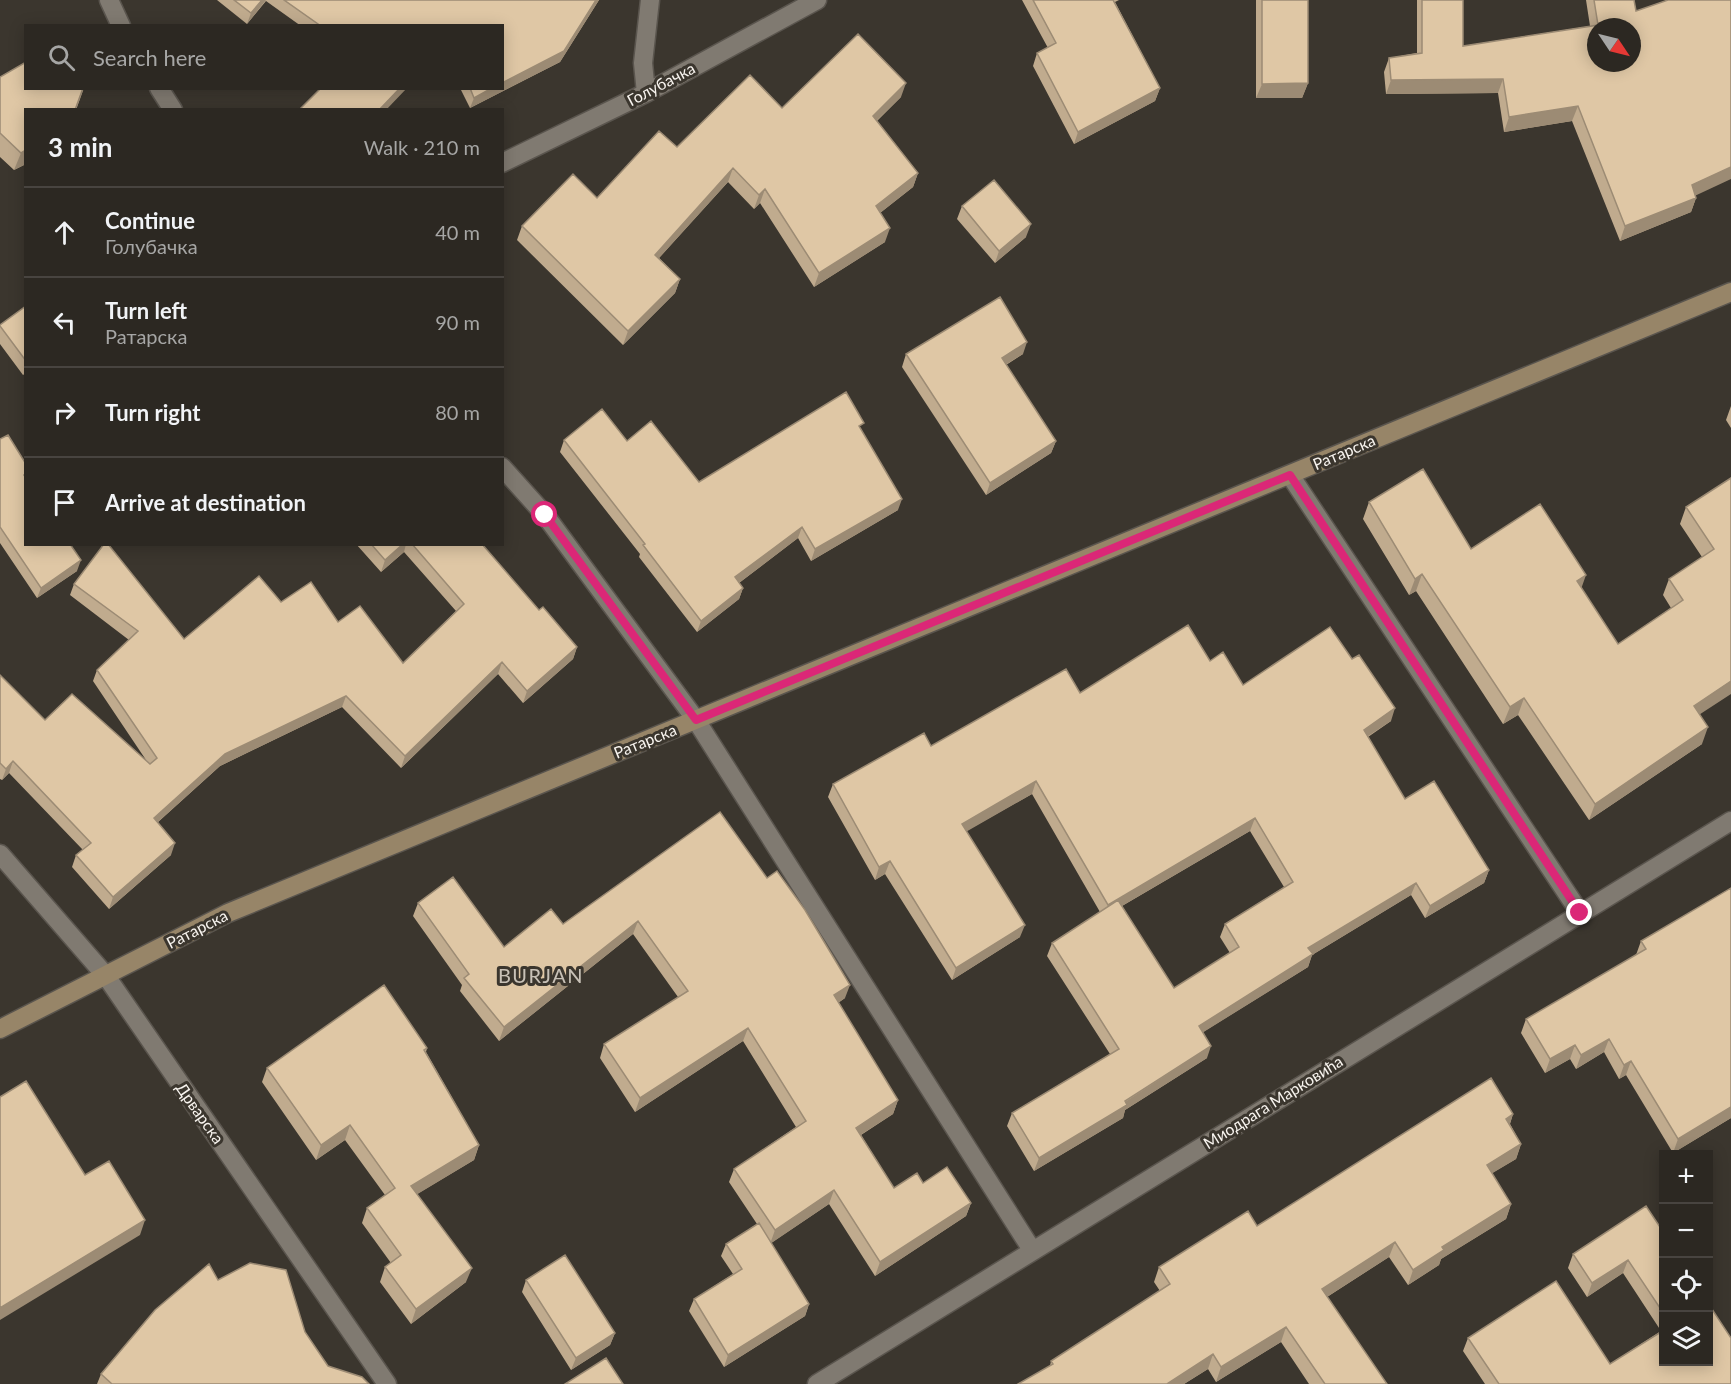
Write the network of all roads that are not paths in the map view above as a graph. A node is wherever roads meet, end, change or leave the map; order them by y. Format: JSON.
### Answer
{"nodes":[{"id":1,"x":108,"y":0,"type":"edge"},
{"id":2,"x":650,"y":0,"type":"edge"},
{"id":3,"x":817,"y":0,"type":"edge"},
{"id":4,"x":120,"y":24,"type":"edge"},
{"id":5,"x":160,"y":90,"type":"edge"},
{"id":6,"x":646,"y":93,"type":"junction"},
{"id":7,"x":172,"y":108,"type":"edge"},
{"id":8,"x":504,"y":162,"type":"edge"},
{"id":9,"x":1731,"y":292,"type":"edge"},
{"id":10,"x":504,"y":469,"type":"edge"},
{"id":11,"x":1290,"y":475,"type":"junction"},
{"id":12,"x":696,"y":720,"type":"junction"},
{"id":13,"x":1731,"y":821,"type":"edge"},
{"id":14,"x":0,"y":854,"type":"edge"},
{"id":15,"x":1580,"y":913,"type":"junction"},
{"id":16,"x":106,"y":976,"type":"junction"},
{"id":17,"x":0,"y":1029,"type":"edge"},
{"id":18,"x":1032,"y":1250,"type":"junction"},
{"id":19,"x":387,"y":1384,"type":"edge"},
{"id":20,"x":817,"y":1384,"type":"edge"}],
"edges":[{"from":1,"to":4,"type":"street"},
{"from":2,"to":6,"type":"street"},
{"from":3,"to":6,"type":"street","name":"Голубачка"},
{"from":5,"to":7,"type":"street"},
{"from":6,"to":8,"type":"street","name":"Голубачка"},
{"from":9,"to":11,"type":"street","name":"Ратарска"},
{"from":10,"to":12,"type":"street"},
{"from":11,"to":12,"type":"street","name":"Ратарска"},
{"from":11,"to":15,"type":"street"},
{"from":12,"to":16,"type":"street","name":"Ратарска"},
{"from":12,"to":18,"type":"street"},
{"from":13,"to":15,"type":"street","name":"Миодрага Марковића"},
{"from":14,"to":16,"type":"street","name":"Дрварска"},
{"from":15,"to":18,"type":"street","name":"Миодрага Марковића"},
{"from":16,"to":17,"type":"street","name":"Ратарска"},
{"from":16,"to":19,"type":"street","name":"Дрварска"},
{"from":18,"to":20,"type":"street","name":"Миодрага Марковића"}]}
